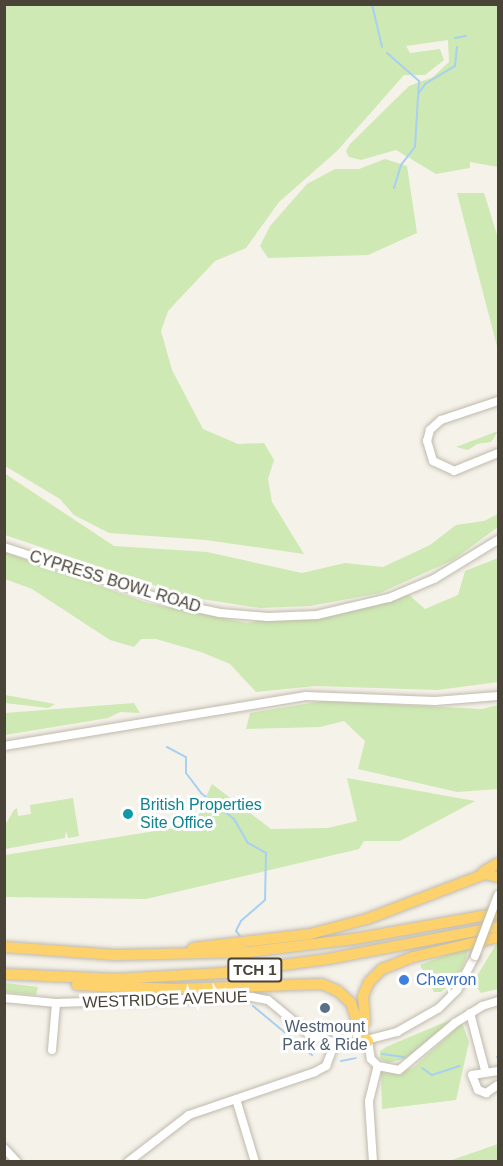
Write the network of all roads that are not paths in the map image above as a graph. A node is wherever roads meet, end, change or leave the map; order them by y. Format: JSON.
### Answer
{"nodes":[{"id":1,"x":498,"y":401,"type":"edge"},
{"id":2,"x":498,"y":453,"type":"edge"},
{"id":3,"x":498,"y":540,"type":"edge"},
{"id":4,"x":4,"y":547,"type":"edge"},
{"id":5,"x":498,"y":696,"type":"edge"},
{"id":6,"x":4,"y":746,"type":"edge"},
{"id":7,"x":498,"y":863,"type":"edge"},
{"id":8,"x":498,"y":877,"type":"edge"},
{"id":9,"x":467,"y":880,"type":"junction"},
{"id":10,"x":498,"y":895,"type":"edge"},
{"id":11,"x":498,"y":913,"type":"edge"},
{"id":12,"x":498,"y":927,"type":"edge"},
{"id":13,"x":498,"y":937,"type":"edge"},
{"id":14,"x":4,"y":947,"type":"edge"},
{"id":15,"x":91,"y":955,"type":"junction"},
{"id":16,"x":7,"y":974,"type":"edge"},
{"id":17,"x":4,"y":998,"type":"edge"},
{"id":18,"x":498,"y":1001,"type":"edge"},
{"id":19,"x":56,"y":1003,"type":"junction"},
{"id":20,"x":468,"y":1014,"type":"junction"},
{"id":21,"x":368,"y":1041,"type":"junction"},
{"id":22,"x":335,"y":1043,"type":"junction"},
{"id":23,"x":52,"y":1050,"type":"dead end"},
{"id":24,"x":378,"y":1066,"type":"junction"},
{"id":25,"x":483,"y":1071,"type":"junction"},
{"id":26,"x":498,"y":1071,"type":"edge"},
{"id":27,"x":498,"y":1085,"type":"edge"},
{"id":28,"x":236,"y":1099,"type":"junction"},
{"id":29,"x":4,"y":1148,"type":"edge"},
{"id":30,"x":17,"y":1161,"type":"edge"},
{"id":31,"x":128,"y":1161,"type":"edge"},
{"id":32,"x":255,"y":1161,"type":"edge"},
{"id":33,"x":373,"y":1161,"type":"edge"}],
"edges":[{"from":1,"to":2,"type":"street"},
{"from":3,"to":4,"type":"street","name":"CYPRESS BOWL ROAD"},
{"from":5,"to":6,"type":"street"},
{"from":7,"to":9,"type":"highway"},
{"from":8,"to":9,"type":"highway"},
{"from":9,"to":15,"type":"highway"},
{"from":10,"to":21,"type":"street","name":"WESTRIDGE AVENUE","bridge":true},
{"from":11,"to":15,"type":"highway","number":"TCH 1"},
{"from":12,"to":16,"type":"highway","number":"TCH 1"},
{"from":13,"to":21,"type":"highway"},
{"from":14,"to":15,"type":"highway","number":"TCH 1"},
{"from":16,"to":21,"type":"highway"},
{"from":17,"to":19,"type":"street","name":"WESTRIDGE AVENUE"},
{"from":18,"to":20,"type":"street"},
{"from":19,"to":22,"type":"street","name":"WESTRIDGE AVENUE"},
{"from":19,"to":23,"type":"street"},
{"from":20,"to":24,"type":"street"},
{"from":20,"to":25,"type":"street"},
{"from":21,"to":22,"type":"street","name":"WESTRIDGE AVENUE"},
{"from":21,"to":24,"type":"street"},
{"from":22,"to":28,"type":"street"},
{"from":24,"to":33,"type":"street"},
{"from":25,"to":26,"type":"street"},
{"from":25,"to":27,"type":"street"},
{"from":28,"to":31,"type":"street"},
{"from":28,"to":32,"type":"street"},
{"from":29,"to":30,"type":"street"}]}
